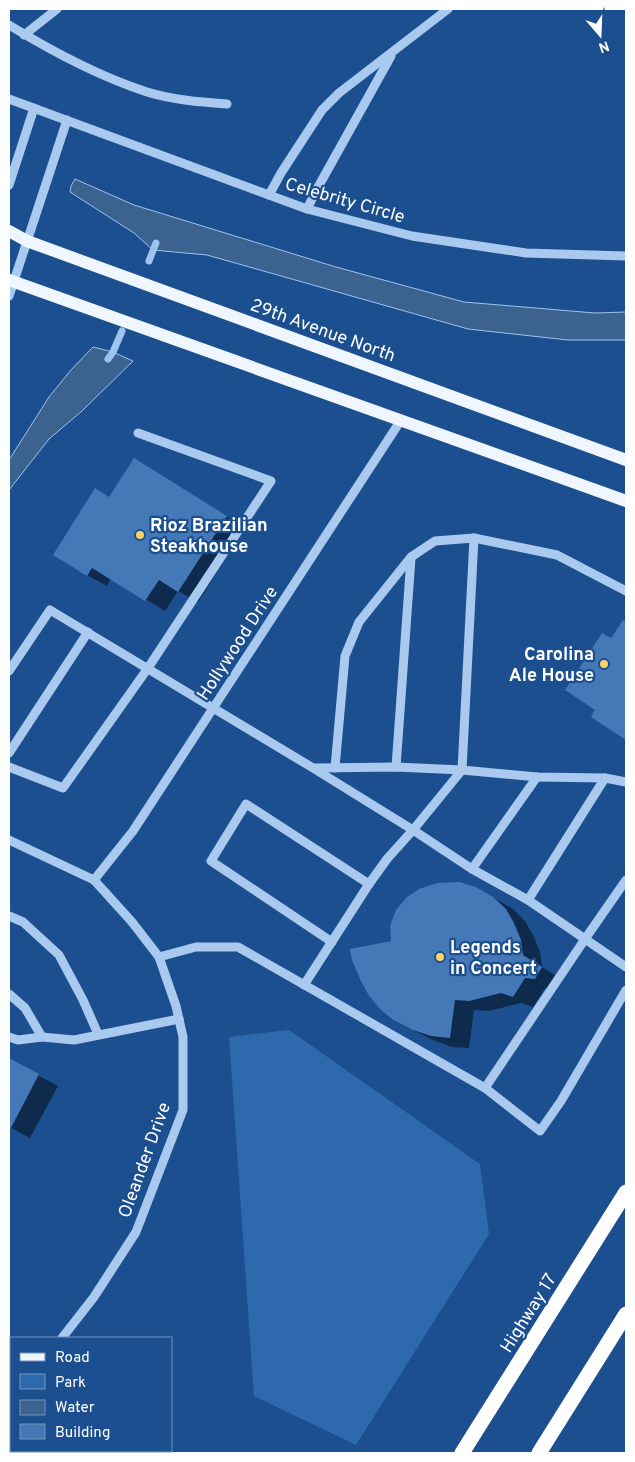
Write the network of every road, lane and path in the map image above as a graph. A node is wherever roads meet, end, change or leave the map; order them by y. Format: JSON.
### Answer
{"nodes":[{"id":1,"x":57,"y":9,"type":"edge"},
{"id":2,"x":448,"y":9,"type":"edge"},
{"id":3,"x":9,"y":26,"type":"edge"},
{"id":4,"x":24,"y":34,"type":"junction"},
{"id":5,"x":394,"y":51,"type":"junction"},
{"id":6,"x":9,"y":99,"type":"edge"},
{"id":7,"x":227,"y":104,"type":"dead end"},
{"id":8,"x":34,"y":108,"type":"junction"},
{"id":9,"x":67,"y":120,"type":"junction"},
{"id":10,"x":9,"y":185,"type":"edge"},
{"id":11,"x":269,"y":195,"type":"junction"},
{"id":12,"x":307,"y":209,"type":"junction"},
{"id":13,"x":9,"y":231,"type":"edge"},
{"id":14,"x":27,"y":242,"type":"junction"},
{"id":15,"x":626,"y":256,"type":"edge"},
{"id":16,"x":11,"y":280,"type":"edge"},
{"id":17,"x":9,"y":296,"type":"edge"},
{"id":18,"x":402,"y":420,"type":"junction"},
{"id":19,"x":138,"y":434,"type":"dead end"},
{"id":20,"x":626,"y":460,"type":"edge"},
{"id":21,"x":626,"y":502,"type":"edge"},
{"id":22,"x":474,"y":538,"type":"junction"},
{"id":23,"x":411,"y":557,"type":"junction"},
{"id":24,"x":626,"y":591,"type":"edge"},
{"id":25,"x":88,"y":632,"type":"junction"},
{"id":26,"x":148,"y":668,"type":"junction"},
{"id":27,"x":9,"y":671,"type":"edge"},
{"id":28,"x":214,"y":709,"type":"junction"},
{"id":29,"x":9,"y":754,"type":"edge"},
{"id":30,"x":9,"y":767,"type":"edge"},
{"id":31,"x":396,"y":767,"type":"junction"},
{"id":32,"x":313,"y":768,"type":"junction"},
{"id":33,"x":334,"y":768,"type":"junction"},
{"id":34,"x":462,"y":770,"type":"junction"},
{"id":35,"x":537,"y":777,"type":"junction"},
{"id":36,"x":605,"y":778,"type":"junction"},
{"id":37,"x":626,"y":782,"type":"edge"},
{"id":38,"x":413,"y":830,"type":"junction"},
{"id":39,"x":9,"y":840,"type":"edge"},
{"id":40,"x":472,"y":869,"type":"junction"},
{"id":41,"x":94,"y":880,"type":"junction"},
{"id":42,"x":626,"y":880,"type":"edge"},
{"id":43,"x":369,"y":884,"type":"junction"},
{"id":44,"x":528,"y":900,"type":"junction"},
{"id":45,"x":9,"y":916,"type":"edge"},
{"id":46,"x":584,"y":939,"type":"junction"},
{"id":47,"x":332,"y":942,"type":"junction"},
{"id":48,"x":159,"y":957,"type":"junction"},
{"id":49,"x":626,"y":967,"type":"edge"},
{"id":50,"x":304,"y":985,"type":"junction"},
{"id":51,"x":626,"y":990,"type":"edge"},
{"id":52,"x":9,"y":994,"type":"edge"},
{"id":53,"x":179,"y":1019,"type":"junction"},
{"id":54,"x":98,"y":1034,"type":"junction"},
{"id":55,"x":9,"y":1037,"type":"edge"},
{"id":56,"x":42,"y":1037,"type":"junction"},
{"id":57,"x":485,"y":1088,"type":"junction"},
{"id":58,"x":626,"y":1192,"type":"edge"},
{"id":59,"x":626,"y":1314,"type":"edge"},
{"id":60,"x":63,"y":1337,"type":"edge"},
{"id":61,"x":462,"y":1453,"type":"edge"},
{"id":62,"x":539,"y":1453,"type":"edge"}],
"edges":[{"from":1,"to":4,"type":"street"},
{"from":2,"to":5,"type":"street"},
{"from":3,"to":4,"type":"street"},
{"from":4,"to":7,"type":"street"},
{"from":5,"to":11,"type":"street"},
{"from":5,"to":12,"type":"street"},
{"from":6,"to":8,"type":"street","name":"Celebrity Circle"},
{"from":8,"to":9,"type":"street","name":"Celebrity Circle"},
{"from":8,"to":10,"type":"street"},
{"from":9,"to":11,"type":"street","name":"Celebrity Circle"},
{"from":9,"to":14,"type":"street"},
{"from":11,"to":12,"type":"street","name":"Celebrity Circle"},
{"from":12,"to":15,"type":"street","name":"Celebrity Circle"},
{"from":13,"to":14,"type":"main road","name":"29th Avenue North"},
{"from":14,"to":16,"type":"street"},
{"from":14,"to":20,"type":"main road","name":"29th Avenue North"},
{"from":16,"to":17,"type":"street"},
{"from":16,"to":18,"type":"main road"},
{"from":18,"to":21,"type":"main road"},
{"from":18,"to":28,"type":"street","name":"Hollywood Drive"},
{"from":19,"to":26,"type":"street"},
{"from":22,"to":23,"type":"street"},
{"from":22,"to":24,"type":"street"},
{"from":22,"to":34,"type":"street"},
{"from":23,"to":31,"type":"street"},
{"from":23,"to":33,"type":"street"},
{"from":25,"to":26,"type":"street"},
{"from":25,"to":27,"type":"street"},
{"from":25,"to":29,"type":"street"},
{"from":26,"to":28,"type":"street"},
{"from":26,"to":30,"type":"street"},
{"from":28,"to":32,"type":"street"},
{"from":28,"to":41,"type":"street","name":"Hollywood Drive"},
{"from":31,"to":33,"type":"street"},
{"from":31,"to":34,"type":"street"},
{"from":32,"to":33,"type":"street"},
{"from":32,"to":38,"type":"street"},
{"from":34,"to":35,"type":"street"},
{"from":34,"to":38,"type":"street"},
{"from":35,"to":36,"type":"street"},
{"from":35,"to":40,"type":"street"},
{"from":36,"to":37,"type":"street"},
{"from":36,"to":44,"type":"street"},
{"from":38,"to":40,"type":"street"},
{"from":38,"to":43,"type":"street"},
{"from":39,"to":41,"type":"street","name":"Oleander Drive"},
{"from":40,"to":44,"type":"street"},
{"from":41,"to":48,"type":"street","name":"Oleander Drive"},
{"from":42,"to":46,"type":"street"},
{"from":43,"to":47,"type":"street"},
{"from":43,"to":47,"type":"street"},
{"from":44,"to":46,"type":"street"},
{"from":45,"to":54,"type":"street"},
{"from":46,"to":49,"type":"street"},
{"from":46,"to":57,"type":"street"},
{"from":47,"to":50,"type":"street"},
{"from":48,"to":50,"type":"street"},
{"from":48,"to":53,"type":"street","name":"Oleander Drive"},
{"from":50,"to":57,"type":"street"},
{"from":51,"to":57,"type":"street"},
{"from":52,"to":56,"type":"street"},
{"from":53,"to":54,"type":"street"},
{"from":53,"to":60,"type":"street","name":"Oleander Drive"},
{"from":54,"to":56,"type":"street"},
{"from":55,"to":56,"type":"street"},
{"from":58,"to":61,"type":"highway","name":"Highway 17"},
{"from":59,"to":62,"type":"highway"}]}
